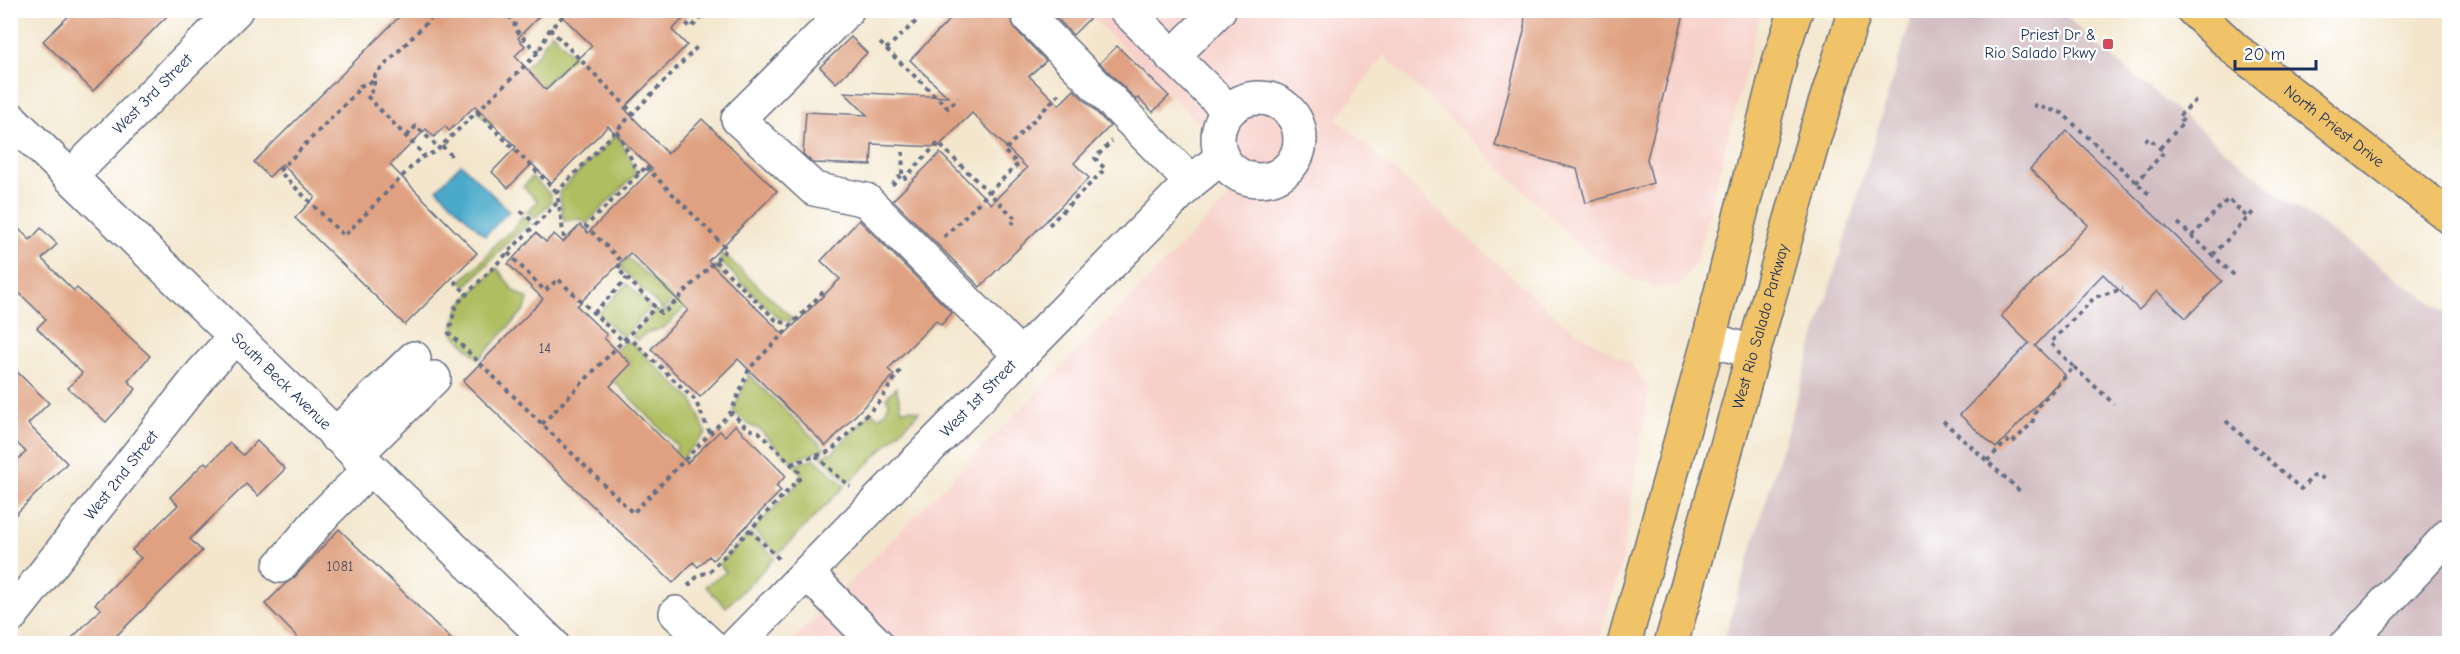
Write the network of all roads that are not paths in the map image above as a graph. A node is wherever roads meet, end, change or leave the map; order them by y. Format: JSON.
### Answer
{"nodes":[{"id":1,"x":236,"y":10,"type":"edge"},
{"id":2,"x":847,"y":10,"type":"edge"},
{"id":3,"x":1029,"y":10,"type":"edge"},
{"id":4,"x":1125,"y":10,"type":"edge"},
{"id":5,"x":1219,"y":10,"type":"edge"},
{"id":6,"x":1796,"y":10,"type":"edge"},
{"id":7,"x":1855,"y":10,"type":"edge"},
{"id":8,"x":2193,"y":10,"type":"edge"},
{"id":9,"x":1172,"y":57,"type":"junction"},
{"id":10,"x":1229,"y":111,"type":"junction"},
{"id":11,"x":10,"y":118,"type":"edge"},
{"id":12,"x":1222,"y":157,"type":"junction"},
{"id":13,"x":70,"y":177,"type":"junction"},
{"id":14,"x":1191,"y":182,"type":"junction"},
{"id":15,"x":2450,"y":217,"type":"edge"},
{"id":16,"x":235,"y":337,"type":"junction"},
{"id":17,"x":1709,"y":339,"type":"junction"},
{"id":18,"x":1752,"y":352,"type":"junction"},
{"id":19,"x":1020,"y":355,"type":"junction"},
{"id":20,"x":424,"y":368,"type":"dead end"},
{"id":21,"x":354,"y":453,"type":"junction"},
{"id":22,"x":2450,"y":534,"type":"edge"},
{"id":23,"x":280,"y":566,"type":"dead end"},
{"id":24,"x":793,"y":566,"type":"junction"},
{"id":25,"x":17,"y":596,"type":"edge"},
{"id":26,"x":679,"y":602,"type":"road end"},
{"id":27,"x":552,"y":644,"type":"edge"},
{"id":28,"x":709,"y":644,"type":"edge"},
{"id":29,"x":737,"y":644,"type":"edge"},
{"id":30,"x":878,"y":644,"type":"edge"},
{"id":31,"x":1624,"y":644,"type":"edge"},
{"id":32,"x":1671,"y":644,"type":"edge"},
{"id":33,"x":2347,"y":644,"type":"edge"}],
"edges":[{"from":1,"to":13,"type":"street","name":"West 3rd Street"},
{"from":2,"to":19,"type":"street"},
{"from":3,"to":14,"type":"street"},
{"from":4,"to":9,"type":"street"},
{"from":5,"to":9,"type":"street"},
{"from":6,"to":17,"type":"main road"},
{"from":7,"to":18,"type":"main road","name":"West Rio Salado Parkway"},
{"from":8,"to":15,"type":"main road","name":"North Priest Drive"},
{"from":9,"to":10,"type":"street"},
{"from":10,"to":12,"type":"street"},
{"from":10,"to":12,"type":"street"},
{"from":11,"to":13,"type":"street","name":"South Beck Avenue"},
{"from":12,"to":14,"type":"street","name":"West 1st Street"},
{"from":13,"to":16,"type":"street","name":"South Beck Avenue"},
{"from":14,"to":19,"type":"street","name":"West 1st Street"},
{"from":16,"to":21,"type":"street","name":"South Beck Avenue"},
{"from":16,"to":25,"type":"street","name":"West 2nd Street"},
{"from":17,"to":18,"type":"street"},
{"from":17,"to":31,"type":"main road"},
{"from":18,"to":32,"type":"main road","name":"West Rio Salado Parkway"},
{"from":19,"to":24,"type":"street","name":"West 1st Street"},
{"from":20,"to":21,"type":"street"},
{"from":21,"to":23,"type":"street"},
{"from":21,"to":27,"type":"street","name":"South Beck Avenue"},
{"from":22,"to":33,"type":"street"},
{"from":24,"to":29,"type":"street","name":"West 1st Street"},
{"from":24,"to":30,"type":"street"},
{"from":26,"to":28,"type":"street"}]}
